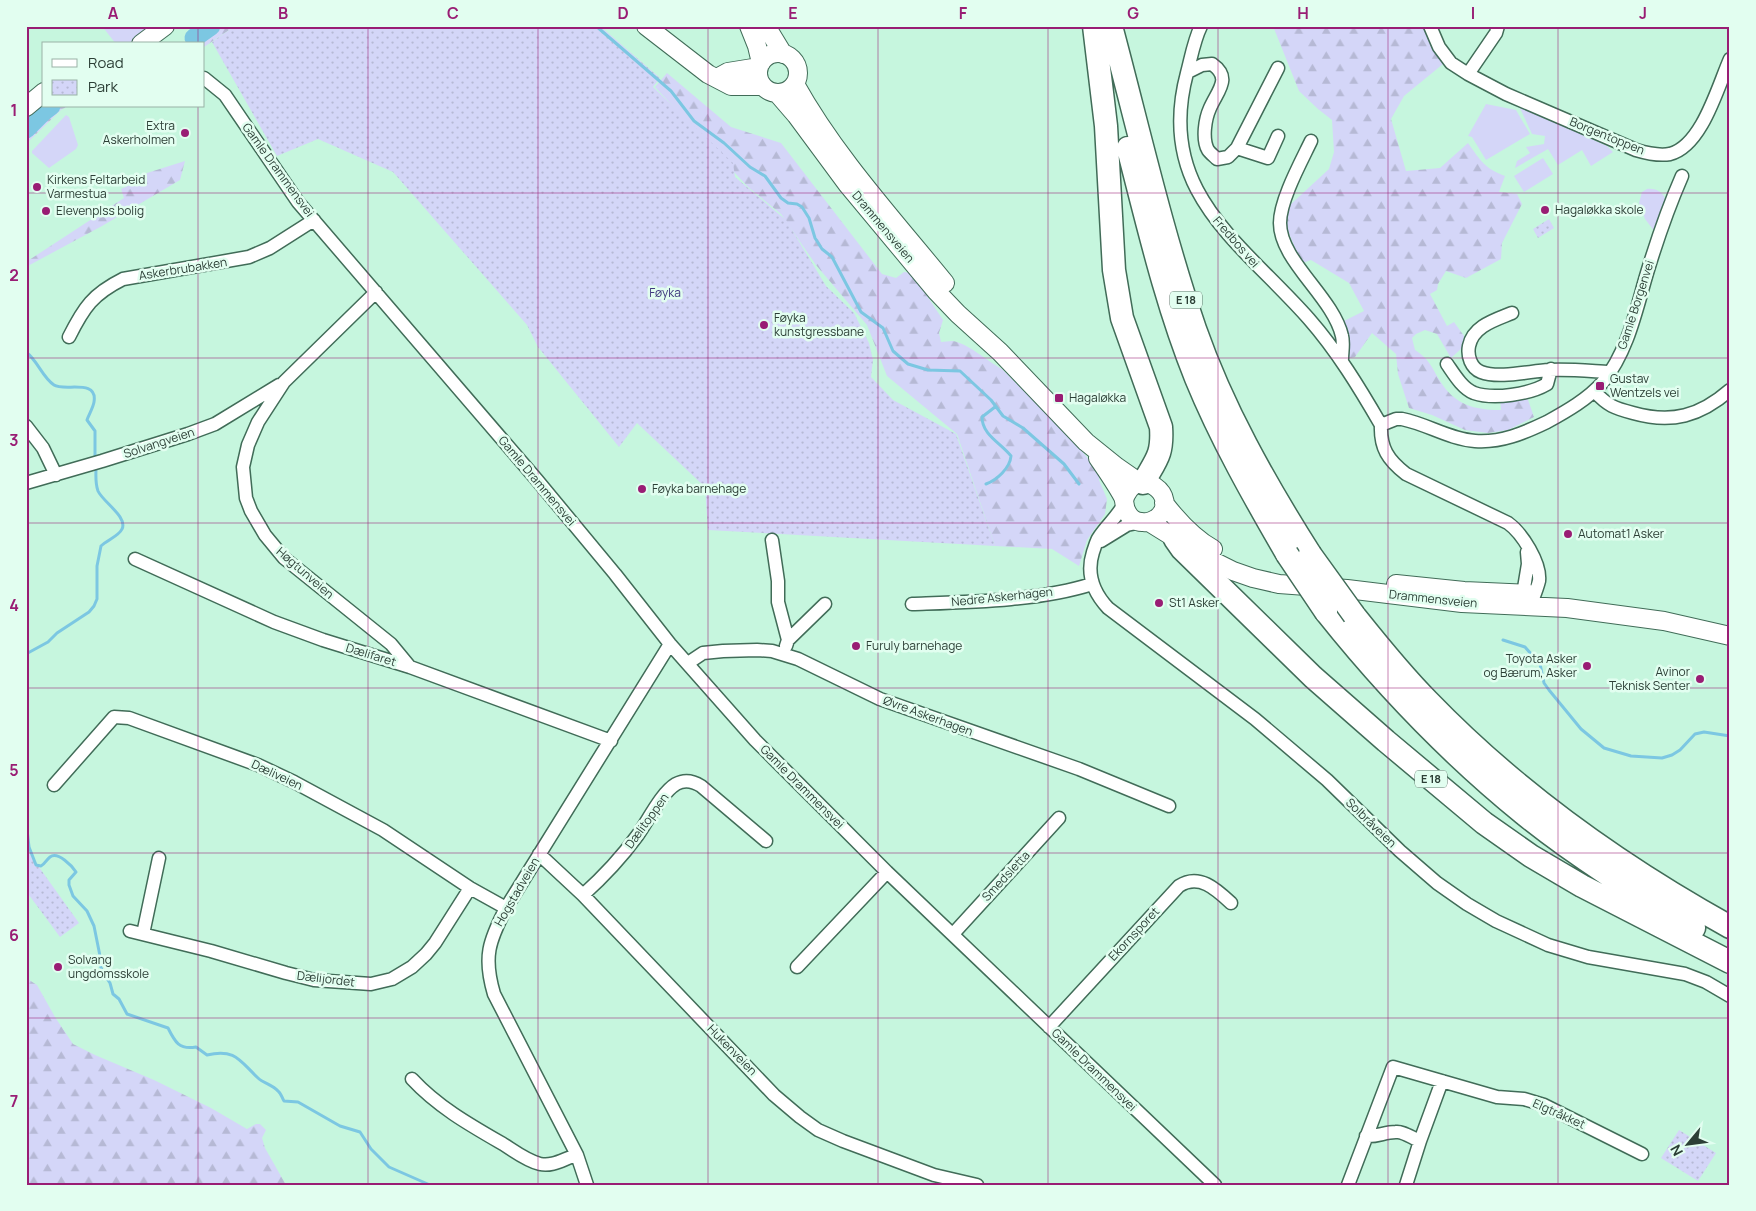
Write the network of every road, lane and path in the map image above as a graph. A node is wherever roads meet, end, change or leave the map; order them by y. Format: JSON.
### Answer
{"nodes":[{"id":1,"x":646,"y":26,"type":"edge"},
{"id":2,"x":750,"y":26,"type":"edge"},
{"id":3,"x":766,"y":26,"type":"edge"},
{"id":4,"x":1095,"y":26,"type":"edge"},
{"id":5,"x":1111,"y":26,"type":"edge"},
{"id":6,"x":1201,"y":26,"type":"edge"},
{"id":7,"x":1430,"y":26,"type":"edge"},
{"id":8,"x":1498,"y":26,"type":"edge"},
{"id":9,"x":784,"y":54,"type":"junction"},
{"id":10,"x":1730,"y":59,"type":"edge"},
{"id":11,"x":760,"y":65,"type":"junction"},
{"id":12,"x":1278,"y":68,"type":"dead end"},
{"id":13,"x":1188,"y":72,"type":"junction"},
{"id":14,"x":1468,"y":74,"type":"junction"},
{"id":15,"x":717,"y":78,"type":"junction"},
{"id":16,"x":205,"y":79,"type":"edge"},
{"id":17,"x":795,"y":84,"type":"junction"},
{"id":18,"x":770,"y":89,"type":"junction"},
{"id":19,"x":42,"y":94,"type":"edge"},
{"id":20,"x":26,"y":107,"type":"edge"},
{"id":21,"x":1278,"y":136,"type":"dead end"},
{"id":22,"x":1311,"y":141,"type":"dead end"},
{"id":23,"x":1237,"y":148,"type":"junction"},
{"id":24,"x":1682,"y":176,"type":"dead end"},
{"id":25,"x":314,"y":220,"type":"junction"},
{"id":26,"x":376,"y":292,"type":"junction"},
{"id":27,"x":1512,"y":313,"type":"dead end"},
{"id":28,"x":70,"y":337,"type":"dead end"},
{"id":29,"x":1000,"y":352,"type":"junction"},
{"id":30,"x":1342,"y":359,"type":"junction"},
{"id":31,"x":1447,"y":364,"type":"dead end"},
{"id":32,"x":1551,"y":369,"type":"junction"},
{"id":33,"x":1610,"y":372,"type":"junction"},
{"id":34,"x":284,"y":382,"type":"junction"},
{"id":35,"x":1730,"y":390,"type":"edge"},
{"id":36,"x":1594,"y":392,"type":"junction"},
{"id":37,"x":1381,"y":425,"type":"junction"},
{"id":38,"x":26,"y":426,"type":"edge"},
{"id":39,"x":1086,"y":442,"type":"junction"},
{"id":40,"x":1149,"y":472,"type":"junction"},
{"id":41,"x":56,"y":475,"type":"junction"},
{"id":42,"x":26,"y":483,"type":"edge"},
{"id":43,"x":1124,"y":502,"type":"junction"},
{"id":44,"x":1164,"y":503,"type":"junction"},
{"id":45,"x":1145,"y":522,"type":"junction"},
{"id":46,"x":1175,"y":539,"type":"junction"},
{"id":47,"x":772,"y":540,"type":"dead end"},
{"id":48,"x":1095,"y":546,"type":"junction"},
{"id":49,"x":135,"y":559,"type":"dead end"},
{"id":50,"x":1092,"y":584,"type":"junction"},
{"id":51,"x":1529,"y":598,"type":"junction"},
{"id":52,"x":825,"y":604,"type":"dead end"},
{"id":53,"x":912,"y":604,"type":"dead end"},
{"id":54,"x":1730,"y":625,"type":"edge"},
{"id":55,"x":1730,"y":636,"type":"edge"},
{"id":56,"x":788,"y":640,"type":"junction"},
{"id":57,"x":670,"y":644,"type":"junction"},
{"id":58,"x":784,"y":654,"type":"junction"},
{"id":59,"x":688,"y":663,"type":"junction"},
{"id":60,"x":410,"y":667,"type":"junction"},
{"id":61,"x":611,"y":741,"type":"junction"},
{"id":62,"x":54,"y":785,"type":"dead end"},
{"id":63,"x":1169,"y":806,"type":"dead end"},
{"id":64,"x":1059,"y":818,"type":"dead end"},
{"id":65,"x":766,"y":840,"type":"dead end"},
{"id":66,"x":539,"y":854,"type":"junction"},
{"id":67,"x":159,"y":858,"type":"dead end"},
{"id":68,"x":887,"y":872,"type":"junction"},
{"id":69,"x":470,"y":888,"type":"junction"},
{"id":70,"x":582,"y":895,"type":"junction"},
{"id":71,"x":1230,"y":903,"type":"dead end"},
{"id":72,"x":506,"y":908,"type":"junction"},
{"id":73,"x":1730,"y":927,"type":"edge"},
{"id":74,"x":953,"y":934,"type":"junction"},
{"id":75,"x":1730,"y":949,"type":"edge"},
{"id":76,"x":1730,"y":962,"type":"edge"},
{"id":77,"x":797,"y":967,"type":"dead end"},
{"id":78,"x":1730,"y":996,"type":"edge"},
{"id":79,"x":1049,"y":1027,"type":"junction"},
{"id":80,"x":412,"y":1079,"type":"dead end"},
{"id":81,"x":1442,"y":1081,"type":"junction"},
{"id":82,"x":1366,"y":1136,"type":"junction"},
{"id":83,"x":1420,"y":1140,"type":"junction"},
{"id":84,"x":1642,"y":1154,"type":"dead end"},
{"id":85,"x":577,"y":1155,"type":"junction"},
{"id":86,"x":969,"y":1184,"type":"edge"},
{"id":87,"x":587,"y":1185,"type":"edge"},
{"id":88,"x":1215,"y":1185,"type":"edge"},
{"id":89,"x":1348,"y":1185,"type":"edge"},
{"id":90,"x":1406,"y":1185,"type":"edge"}],
"edges":[{"from":1,"to":15,"type":"main road"},
{"from":2,"to":11,"type":"main road"},
{"from":3,"to":9,"type":"main road"},
{"from":4,"to":40,"type":"highway","number":"E 18"},
{"from":4,"to":75,"type":"highway","number":"E 18","bridge":true},
{"from":5,"to":73,"type":"highway","number":"E 18","bridge":true},
{"from":6,"to":13,"type":"street","name":"Fredbos vei"},
{"from":7,"to":14,"type":"street","name":"Borgentoppen"},
{"from":8,"to":14,"type":"street"},
{"from":9,"to":11,"type":"main road"},
{"from":9,"to":17,"type":"main road"},
{"from":10,"to":14,"type":"street","name":"Borgentoppen"},
{"from":11,"to":15,"type":"main road"},
{"from":11,"to":18,"type":"main road"},
{"from":12,"to":23,"type":"street"},
{"from":13,"to":23,"type":"street"},
{"from":13,"to":30,"type":"street","name":"Fredbos vei"},
{"from":15,"to":18,"type":"main road"},
{"from":16,"to":25,"type":"street","name":"Gamle Drammensvei"},
{"from":17,"to":18,"type":"main road"},
{"from":17,"to":29,"type":"main road","name":"Drammensveien"},
{"from":18,"to":29,"type":"main road","name":"Drammensveien"},
{"from":19,"to":20,"type":"main road"},
{"from":21,"to":23,"type":"street"},
{"from":22,"to":30,"type":"street"},
{"from":24,"to":33,"type":"street","name":"Gamle Borgenvei"},
{"from":25,"to":26,"type":"street","name":"Gamle Drammensvei"},
{"from":25,"to":28,"type":"street","name":"Askerbrubakken"},
{"from":26,"to":34,"type":"street","name":"Høgtunveien"},
{"from":26,"to":57,"type":"street","name":"Gamle Drammensvei"},
{"from":27,"to":32,"type":"street"},
{"from":29,"to":39,"type":"main road","name":"Drammensveien"},
{"from":30,"to":37,"type":"street","name":"Fredbos vei"},
{"from":31,"to":32,"type":"street"},
{"from":32,"to":33,"type":"street"},
{"from":33,"to":36,"type":"street","name":"Gamle Borgenvei"},
{"from":34,"to":41,"type":"street","name":"Solvangveien"},
{"from":34,"to":60,"type":"street","name":"Høgtunveien"},
{"from":35,"to":36,"type":"street"},
{"from":36,"to":37,"type":"street","name":"Gamle Borgenvei"},
{"from":37,"to":51,"type":"street"},
{"from":38,"to":41,"type":"street"},
{"from":39,"to":40,"type":"main road","name":"Drammensveien"},
{"from":39,"to":43,"type":"main road","name":"Drammensveien"},
{"from":40,"to":43,"type":"main road"},
{"from":40,"to":44,"type":"main road"},
{"from":41,"to":42,"type":"street","name":"Solvangveien"},
{"from":43,"to":45,"type":"main road"},
{"from":43,"to":48,"type":"street"},
{"from":44,"to":45,"type":"main road"},
{"from":44,"to":51,"type":"main road","name":"Drammensveien"},
{"from":45,"to":46,"type":"main road","name":"Drammensveien"},
{"from":45,"to":48,"type":"street"},
{"from":46,"to":51,"type":"main road","name":"Drammensveien"},
{"from":46,"to":76,"type":"highway","number":"E 18"},
{"from":47,"to":56,"type":"street"},
{"from":48,"to":50,"type":"street"},
{"from":49,"to":60,"type":"street","name":"Dælifaret"},
{"from":50,"to":53,"type":"street","name":"Nedre Askerhagen"},
{"from":50,"to":78,"type":"street","name":"Solbråveien"},
{"from":51,"to":54,"type":"main road","name":"Drammensveien"},
{"from":51,"to":55,"type":"main road","name":"Drammensveien"},
{"from":52,"to":56,"type":"street"},
{"from":56,"to":58,"type":"street"},
{"from":57,"to":59,"type":"street","name":"Gamle Drammensvei"},
{"from":57,"to":61,"type":"street","name":"Hogstadveien"},
{"from":58,"to":59,"type":"street","name":"Øvre Askerhagen"},
{"from":58,"to":63,"type":"street","name":"Øvre Askerhagen"},
{"from":59,"to":68,"type":"street","name":"Gamle Drammensvei"},
{"from":60,"to":61,"type":"street","name":"Dælifaret"},
{"from":61,"to":66,"type":"street","name":"Hogstadveien"},
{"from":62,"to":69,"type":"street","name":"Dæliveien"},
{"from":64,"to":74,"type":"street","name":"Smedsletta"},
{"from":65,"to":70,"type":"street","name":"Dælitoppen"},
{"from":66,"to":70,"type":"street","name":"Hukenveien"},
{"from":66,"to":72,"type":"street","name":"Hogstadveien"},
{"from":67,"to":69,"type":"street","name":"Dælijordet"},
{"from":68,"to":74,"type":"street","name":"Gamle Drammensvei"},
{"from":68,"to":77,"type":"street"},
{"from":69,"to":72,"type":"street","name":"Dæliveien"},
{"from":70,"to":86,"type":"street","name":"Hukenveien"},
{"from":71,"to":79,"type":"street","name":"Ekornsporet"},
{"from":72,"to":85,"type":"street","name":"Hogstadveien"},
{"from":74,"to":79,"type":"street","name":"Gamle Drammensvei"},
{"from":79,"to":88,"type":"street","name":"Gamle Drammensvei"},
{"from":80,"to":85,"type":"street"},
{"from":81,"to":82,"type":"street","name":"Elgtråkket"},
{"from":81,"to":83,"type":"street"},
{"from":81,"to":84,"type":"street","name":"Elgtråkket"},
{"from":82,"to":83,"type":"street"},
{"from":82,"to":89,"type":"street","name":"Elgtråkket"},
{"from":83,"to":90,"type":"street"},
{"from":85,"to":87,"type":"street","name":"Hogstadveien"}]}
